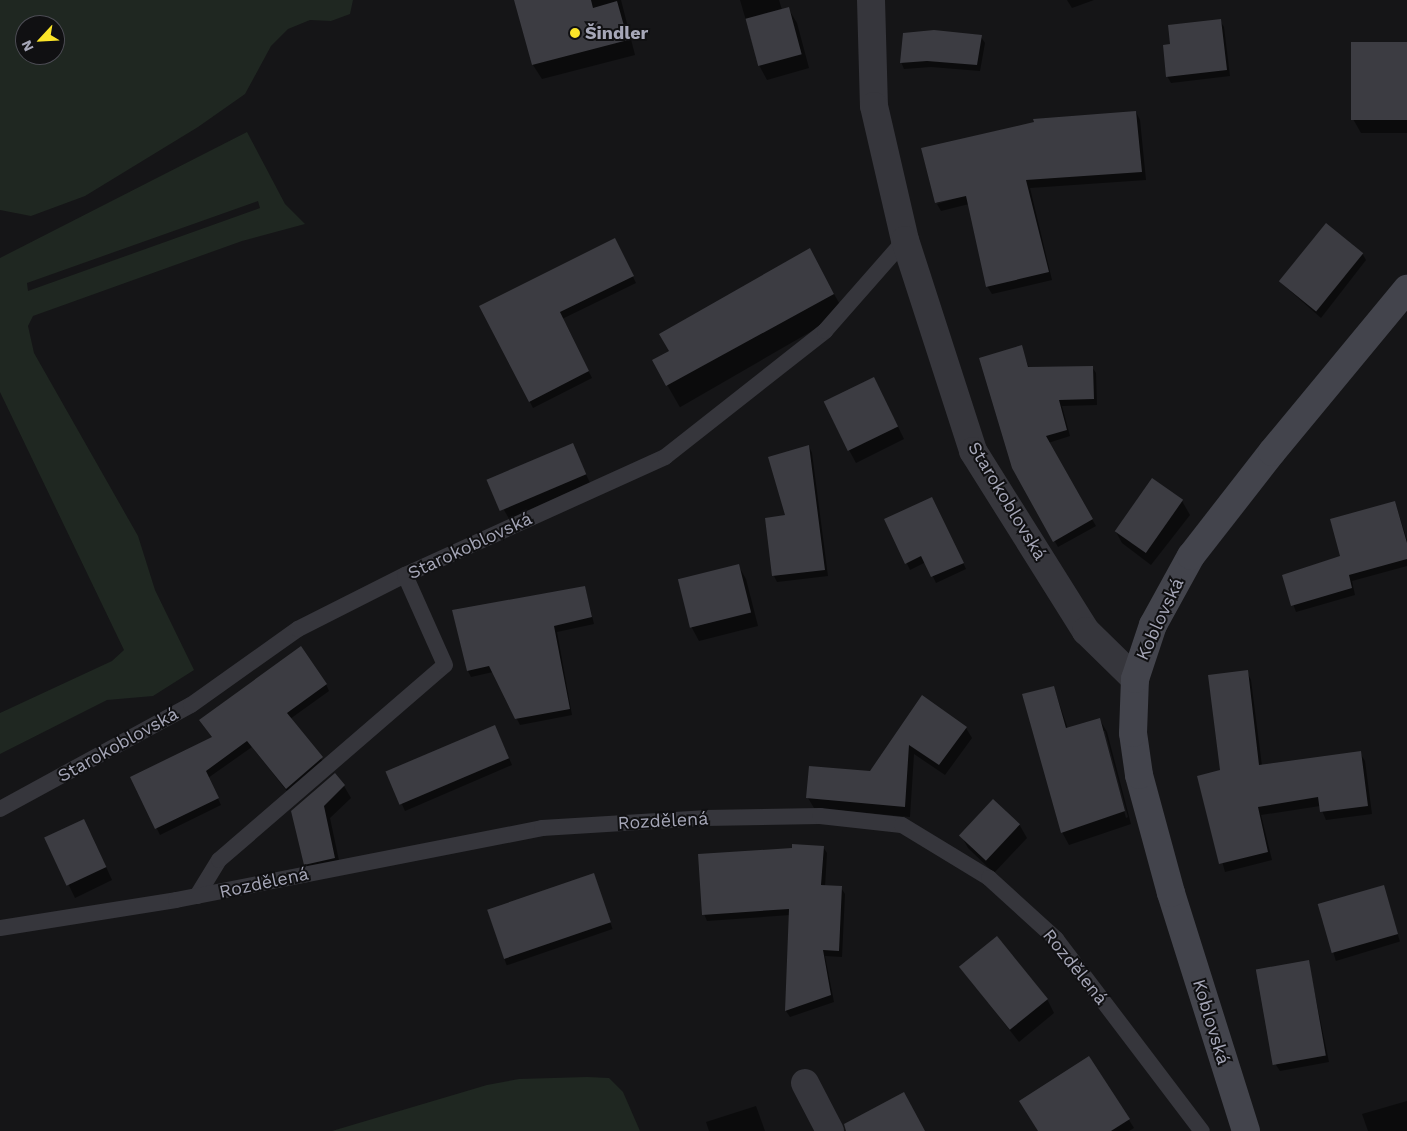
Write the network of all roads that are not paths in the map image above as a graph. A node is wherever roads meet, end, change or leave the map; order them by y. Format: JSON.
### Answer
{"nodes":[{"id":1,"x":871,"y":0,"type":"edge"},
{"id":2,"x":905,"y":240,"type":"junction"},
{"id":3,"x":1407,"y":289,"type":"edge"},
{"id":4,"x":405,"y":575,"type":"junction"},
{"id":5,"x":1135,"y":679,"type":"junction"},
{"id":6,"x":0,"y":809,"type":"edge"},
{"id":7,"x":197,"y":896,"type":"junction"},
{"id":8,"x":0,"y":928,"type":"edge"},
{"id":9,"x":805,"y":1083,"type":"dead end"},
{"id":10,"x":830,"y":1131,"type":"edge"},
{"id":11,"x":1202,"y":1131,"type":"edge"},
{"id":12,"x":1246,"y":1131,"type":"edge"}],
"edges":[{"from":1,"to":2,"type":"street","name":"Starokoblovská"},
{"from":2,"to":4,"type":"lane","name":"Starokoblovská"},
{"from":2,"to":5,"type":"street","name":"Starokoblovská"},
{"from":3,"to":5,"type":"street","name":"Koblovská"},
{"from":4,"to":6,"type":"lane","name":"Starokoblovská"},
{"from":4,"to":7,"type":"lane"},
{"from":5,"to":12,"type":"street","name":"Koblovská"},
{"from":7,"to":8,"type":"lane","name":"Rozdělená"},
{"from":7,"to":11,"type":"lane","name":"Rozdělená"},
{"from":9,"to":10,"type":"street"}]}
